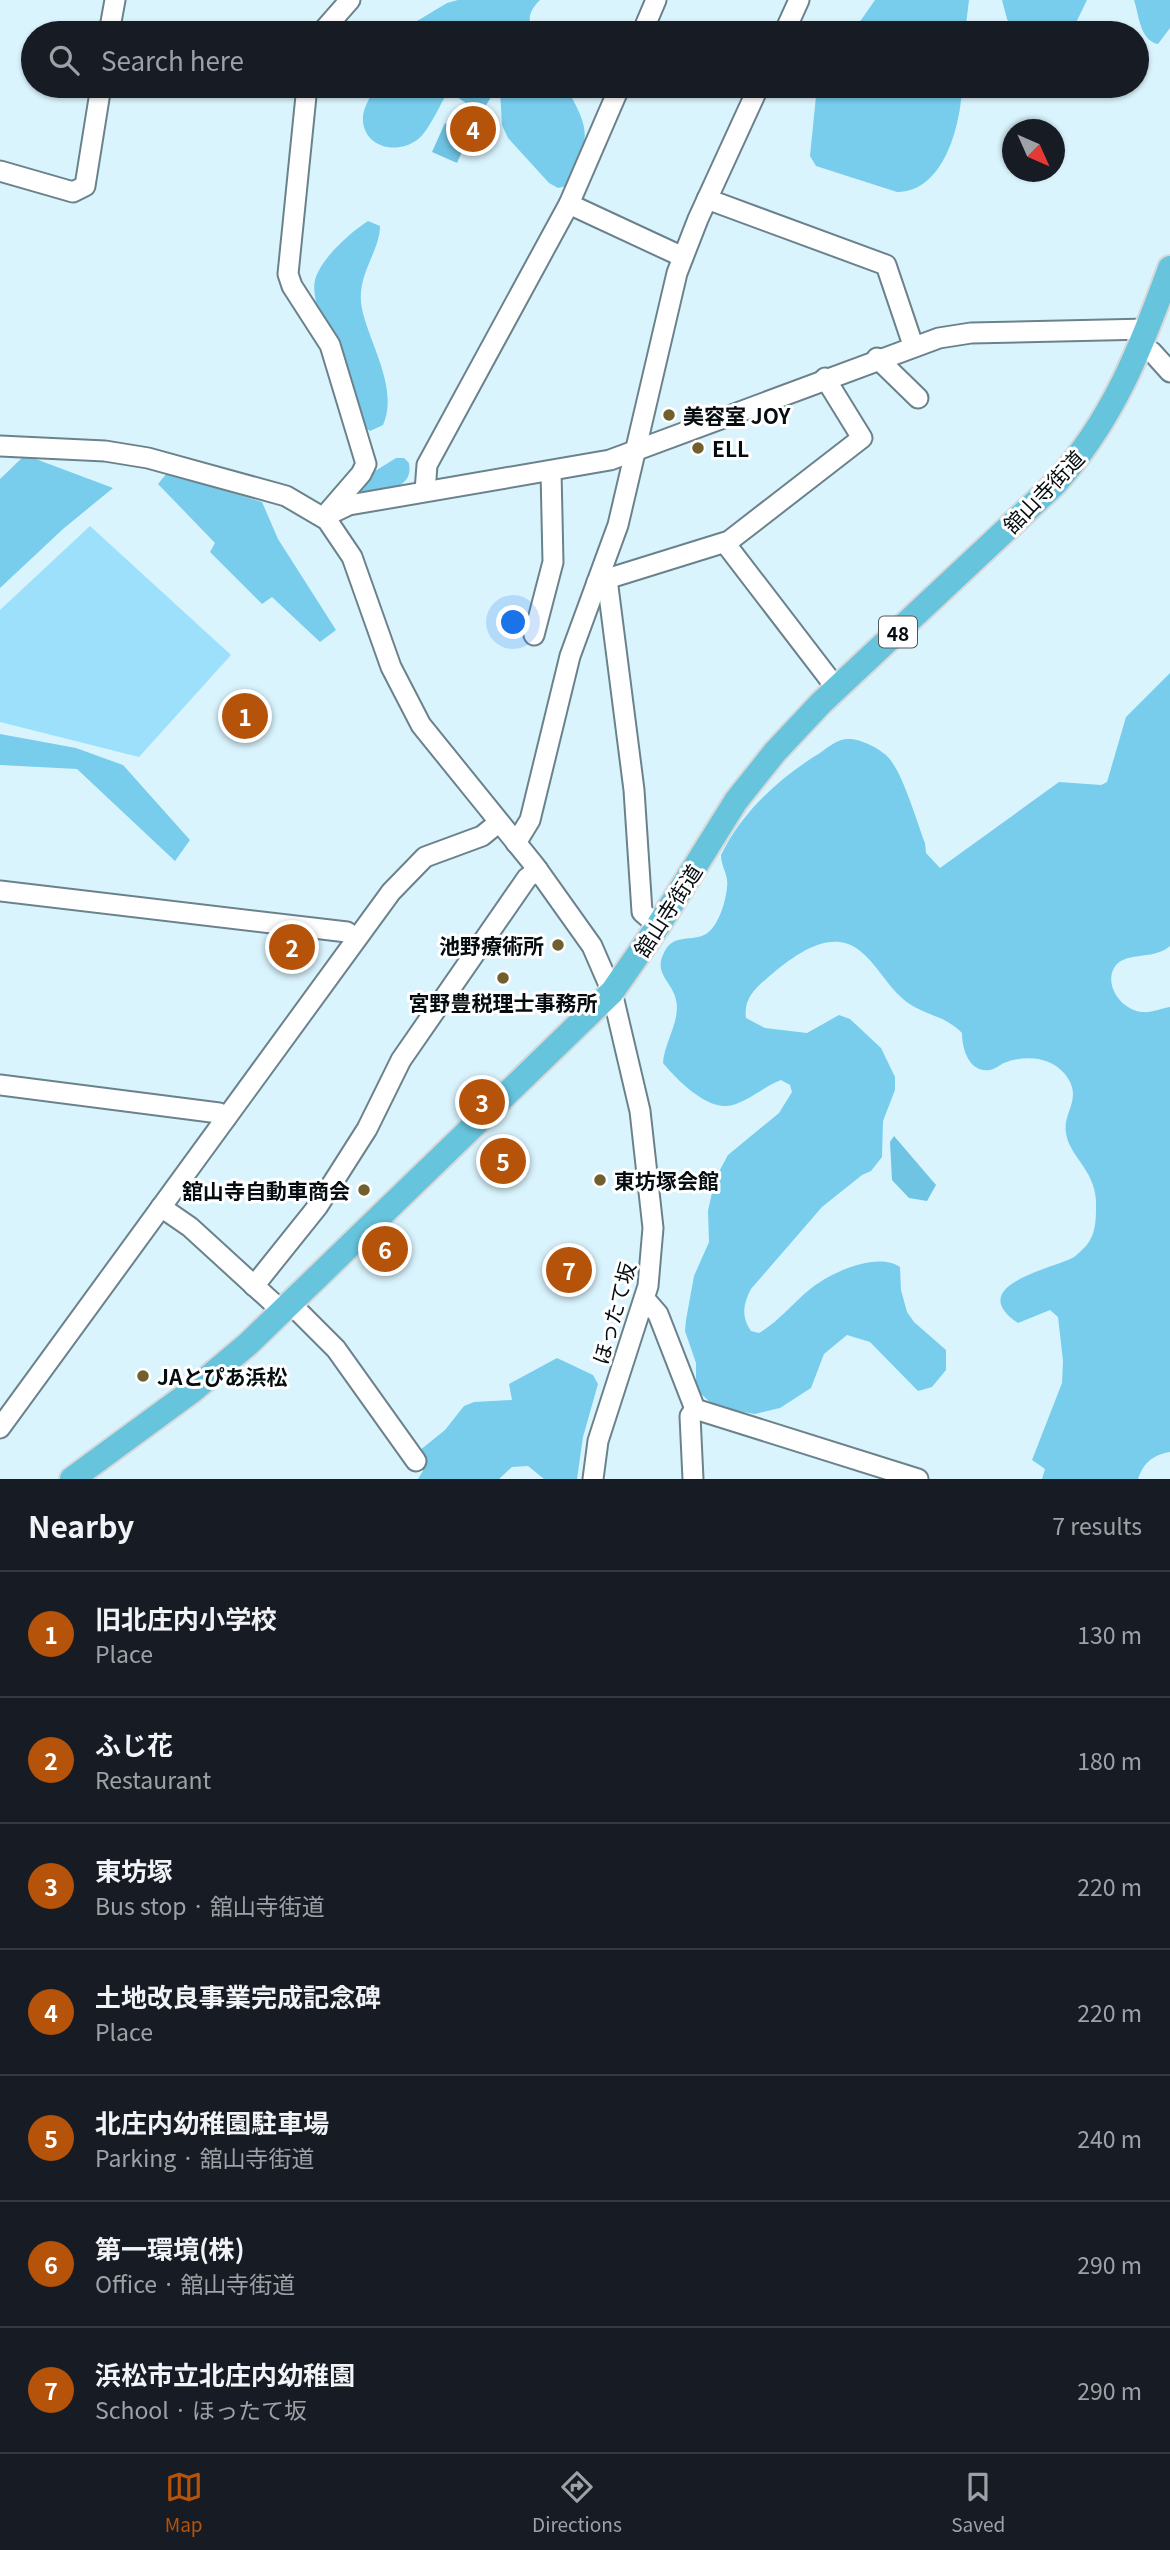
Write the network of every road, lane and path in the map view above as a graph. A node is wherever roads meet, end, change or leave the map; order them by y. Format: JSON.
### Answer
{"nodes":[{"id":1,"x":115,"y":0,"type":"edge"},
{"id":2,"x":350,"y":0,"type":"edge"},
{"id":3,"x":656,"y":0,"type":"edge"},
{"id":4,"x":799,"y":0,"type":"edge"},
{"id":5,"x":111,"y":21,"type":"edge"},
{"id":6,"x":332,"y":21,"type":"edge"},
{"id":7,"x":647,"y":21,"type":"edge"},
{"id":8,"x":789,"y":21,"type":"edge"},
{"id":9,"x":99,"y":98,"type":"edge"},
{"id":10,"x":306,"y":98,"type":"edge"},
{"id":11,"x":615,"y":98,"type":"edge"},
{"id":12,"x":754,"y":98,"type":"edge"},
{"id":13,"x":0,"y":171,"type":"edge"},
{"id":14,"x":707,"y":200,"type":"junction"},
{"id":15,"x":569,"y":204,"type":"junction"},
{"id":16,"x":682,"y":257,"type":"junction"},
{"id":17,"x":1170,"y":268,"type":"edge"},
{"id":18,"x":1145,"y":338,"type":"junction"},
{"id":19,"x":913,"y":345,"type":"junction"},
{"id":20,"x":877,"y":358,"type":"junction"},
{"id":21,"x":1170,"y":372,"type":"edge"},
{"id":22,"x":825,"y":378,"type":"junction"},
{"id":23,"x":918,"y":398,"type":"dead end"},
{"id":24,"x":0,"y":446,"type":"edge"},
{"id":25,"x":636,"y":452,"type":"junction"},
{"id":26,"x":551,"y":471,"type":"junction"},
{"id":27,"x":425,"y":491,"type":"junction"},
{"id":28,"x":324,"y":517,"type":"junction"},
{"id":29,"x":725,"y":543,"type":"junction"},
{"id":30,"x":602,"y":580,"type":"junction"},
{"id":31,"x":534,"y":635,"type":"dead end"},
{"id":32,"x":837,"y":689,"type":"junction"},
{"id":33,"x":498,"y":823,"type":"junction"},
{"id":34,"x":516,"y":843,"type":"junction"},
{"id":35,"x":538,"y":870,"type":"junction"},
{"id":36,"x":0,"y":891,"type":"edge"},
{"id":37,"x":658,"y":926,"type":"junction"},
{"id":38,"x":356,"y":939,"type":"junction"},
{"id":39,"x":612,"y":992,"type":"junction"},
{"id":40,"x":0,"y":1085,"type":"edge"},
{"id":41,"x":226,"y":1118,"type":"junction"},
{"id":42,"x":161,"y":1207,"type":"junction"},
{"id":43,"x":254,"y":1286,"type":"junction"},
{"id":44,"x":645,"y":1298,"type":"junction"},
{"id":45,"x":287,"y":1308,"type":"junction"},
{"id":46,"x":695,"y":1409,"type":"junction"},
{"id":47,"x":0,"y":1427,"type":"edge"},
{"id":48,"x":416,"y":1461,"type":"dead end"},
{"id":49,"x":72,"y":1479,"type":"edge"},
{"id":50,"x":593,"y":1479,"type":"edge"},
{"id":51,"x":693,"y":1479,"type":"edge"},
{"id":52,"x":918,"y":1479,"type":"edge"}],
"edges":[{"from":1,"to":5,"type":"street"},
{"from":2,"to":6,"type":"street"},
{"from":3,"to":7,"type":"street"},
{"from":4,"to":8,"type":"street"},
{"from":9,"to":13,"type":"street"},
{"from":10,"to":28,"type":"street"},
{"from":11,"to":15,"type":"street"},
{"from":12,"to":14,"type":"street"},
{"from":14,"to":16,"type":"street"},
{"from":14,"to":19,"type":"street"},
{"from":15,"to":16,"type":"street"},
{"from":15,"to":27,"type":"street"},
{"from":16,"to":25,"type":"street"},
{"from":17,"to":18,"type":"main road","name":"舘山寺街道","number":"48"},
{"from":18,"to":19,"type":"street"},
{"from":18,"to":21,"type":"street"},
{"from":18,"to":32,"type":"main road","name":"舘山寺街道","number":"48"},
{"from":19,"to":20,"type":"street"},
{"from":20,"to":22,"type":"street"},
{"from":20,"to":23,"type":"street"},
{"from":22,"to":25,"type":"street"},
{"from":22,"to":29,"type":"street"},
{"from":24,"to":28,"type":"street"},
{"from":25,"to":26,"type":"street"},
{"from":25,"to":30,"type":"street"},
{"from":26,"to":27,"type":"street"},
{"from":26,"to":31,"type":"street"},
{"from":27,"to":28,"type":"street"},
{"from":28,"to":33,"type":"street","name":"ほったて坂"},
{"from":29,"to":30,"type":"street"},
{"from":29,"to":32,"type":"street"},
{"from":30,"to":34,"type":"street"},
{"from":30,"to":37,"type":"street"},
{"from":32,"to":37,"type":"main road","name":"舘山寺街道","number":"48"},
{"from":33,"to":34,"type":"street","name":"ほったて坂"},
{"from":33,"to":38,"type":"street"},
{"from":34,"to":35,"type":"street","name":"ほったて坂"},
{"from":35,"to":39,"type":"street","name":"ほったて坂"},
{"from":35,"to":43,"type":"street"},
{"from":36,"to":38,"type":"street"},
{"from":37,"to":39,"type":"main road","name":"舘山寺街道","number":"48"},
{"from":38,"to":41,"type":"street"},
{"from":39,"to":44,"type":"street","name":"ほったて坂"},
{"from":39,"to":45,"type":"main road","name":"舘山寺街道","number":"48"},
{"from":40,"to":41,"type":"street"},
{"from":41,"to":42,"type":"street"},
{"from":42,"to":43,"type":"street"},
{"from":42,"to":47,"type":"street"},
{"from":43,"to":45,"type":"street"},
{"from":44,"to":46,"type":"street"},
{"from":44,"to":50,"type":"street","name":"ほったて坂"},
{"from":45,"to":48,"type":"street"},
{"from":45,"to":49,"type":"main road","name":"舘山寺街道","number":"48"},
{"from":46,"to":51,"type":"street"},
{"from":46,"to":52,"type":"street"}]}
